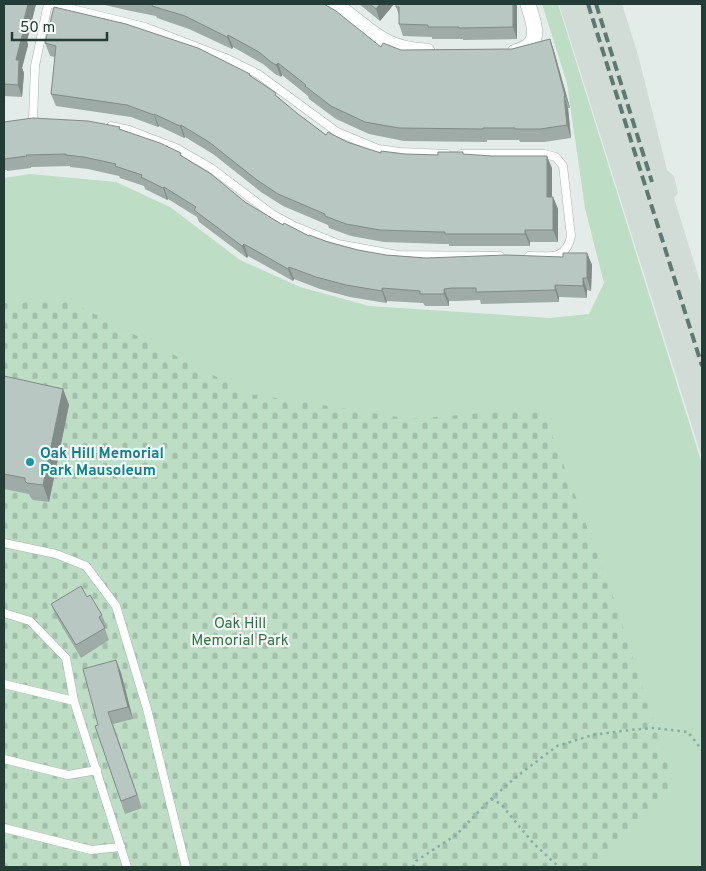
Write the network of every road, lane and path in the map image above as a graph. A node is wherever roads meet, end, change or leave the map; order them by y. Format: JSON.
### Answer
{"nodes":[{"id":1,"x":50,"y":4,"type":"edge"},
{"id":2,"x":334,"y":4,"type":"edge"},
{"id":3,"x":528,"y":4,"type":"edge"},
{"id":4,"x":441,"y":51,"type":"edge"},
{"id":5,"x":497,"y":51,"type":"edge"},
{"id":6,"x":33,"y":118,"type":"junction"},
{"id":7,"x":42,"y":119,"type":"edge"},
{"id":8,"x":24,"y":120,"type":"edge"},
{"id":9,"x":102,"y":124,"type":"edge"},
{"id":10,"x":505,"y":256,"type":"edge"},
{"id":11,"x":525,"y":256,"type":"edge"},
{"id":12,"x":4,"y":543,"type":"edge"},
{"id":13,"x":4,"y":613,"type":"edge"},
{"id":14,"x":4,"y":684,"type":"edge"},
{"id":15,"x":74,"y":701,"type":"junction"},
{"id":16,"x":702,"y":750,"type":"edge"},
{"id":17,"x":4,"y":759,"type":"edge"},
{"id":18,"x":97,"y":770,"type":"junction"},
{"id":19,"x":491,"y":799,"type":"junction"},
{"id":20,"x":4,"y":828,"type":"edge"},
{"id":21,"x":121,"y":847,"type":"junction"},
{"id":22,"x":127,"y":867,"type":"edge"},
{"id":23,"x":186,"y":867,"type":"edge"},
{"id":24,"x":413,"y":867,"type":"edge"},
{"id":25,"x":559,"y":867,"type":"edge"}],
"edges":[{"from":1,"to":6,"type":"lane"},
{"from":1,"to":11,"type":"lane"},
{"from":2,"to":4,"type":"street"},
{"from":3,"to":5,"type":"street"},
{"from":6,"to":7,"type":"lane"},
{"from":6,"to":8,"type":"lane"},
{"from":9,"to":10,"type":"lane"},
{"from":12,"to":23,"type":"lane"},
{"from":13,"to":15,"type":"lane"},
{"from":14,"to":15,"type":"lane"},
{"from":15,"to":18,"type":"lane"},
{"from":16,"to":19,"type":"path"},
{"from":17,"to":18,"type":"lane"},
{"from":18,"to":21,"type":"lane"},
{"from":19,"to":24,"type":"path"},
{"from":19,"to":25,"type":"path"},
{"from":20,"to":21,"type":"lane"},
{"from":21,"to":22,"type":"lane"}]}
